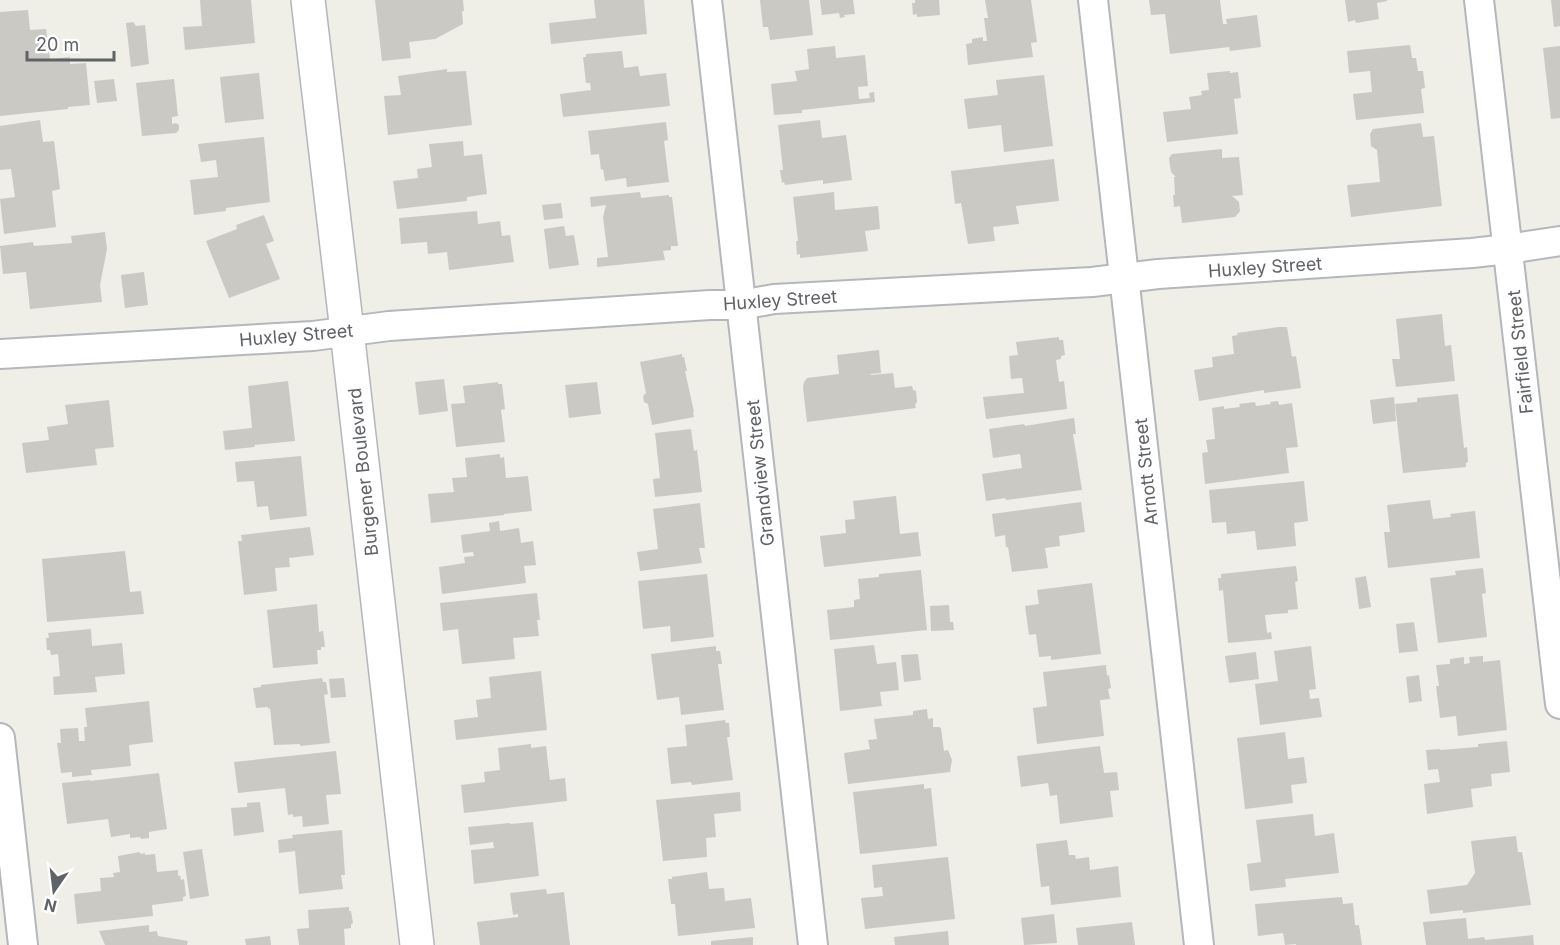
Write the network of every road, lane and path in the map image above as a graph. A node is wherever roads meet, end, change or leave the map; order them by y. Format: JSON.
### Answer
{"nodes":[{"id":1,"x":308,"y":0,"type":"edge"},
{"id":2,"x":707,"y":0,"type":"edge"},
{"id":3,"x":1093,"y":0,"type":"edge"},
{"id":4,"x":1479,"y":0,"type":"edge"},
{"id":5,"x":1560,"y":241,"type":"edge"},
{"id":6,"x":1508,"y":249,"type":"junction"},
{"id":7,"x":1124,"y":278,"type":"junction"},
{"id":8,"x":741,"y":305,"type":"junction"},
{"id":9,"x":347,"y":331,"type":"junction"},
{"id":10,"x":0,"y":354,"type":"edge"},
{"id":11,"x":1560,"y":704,"type":"edge"},
{"id":12,"x":0,"y":738,"type":"edge"},
{"id":13,"x":23,"y":945,"type":"edge"},
{"id":14,"x":417,"y":945,"type":"edge"},
{"id":15,"x":813,"y":945,"type":"edge"},
{"id":16,"x":1199,"y":945,"type":"edge"}],
"edges":[{"from":1,"to":9,"type":"main road","name":"Burgener Boulevard"},
{"from":2,"to":8,"type":"street","name":"Grandview Street"},
{"from":3,"to":7,"type":"street","name":"Arnott Street"},
{"from":4,"to":6,"type":"street","name":"Fairfield Street"},
{"from":5,"to":6,"type":"street","name":"Huxley Street"},
{"from":6,"to":7,"type":"street","name":"Huxley Street"},
{"from":6,"to":11,"type":"street","name":"Fairfield Street"},
{"from":7,"to":8,"type":"street","name":"Huxley Street"},
{"from":7,"to":16,"type":"street","name":"Arnott Street"},
{"from":8,"to":9,"type":"street","name":"Huxley Street"},
{"from":8,"to":15,"type":"street","name":"Grandview Street"},
{"from":9,"to":10,"type":"street","name":"Huxley Street"},
{"from":9,"to":14,"type":"main road","name":"Burgener Boulevard"},
{"from":12,"to":13,"type":"street"}]}
